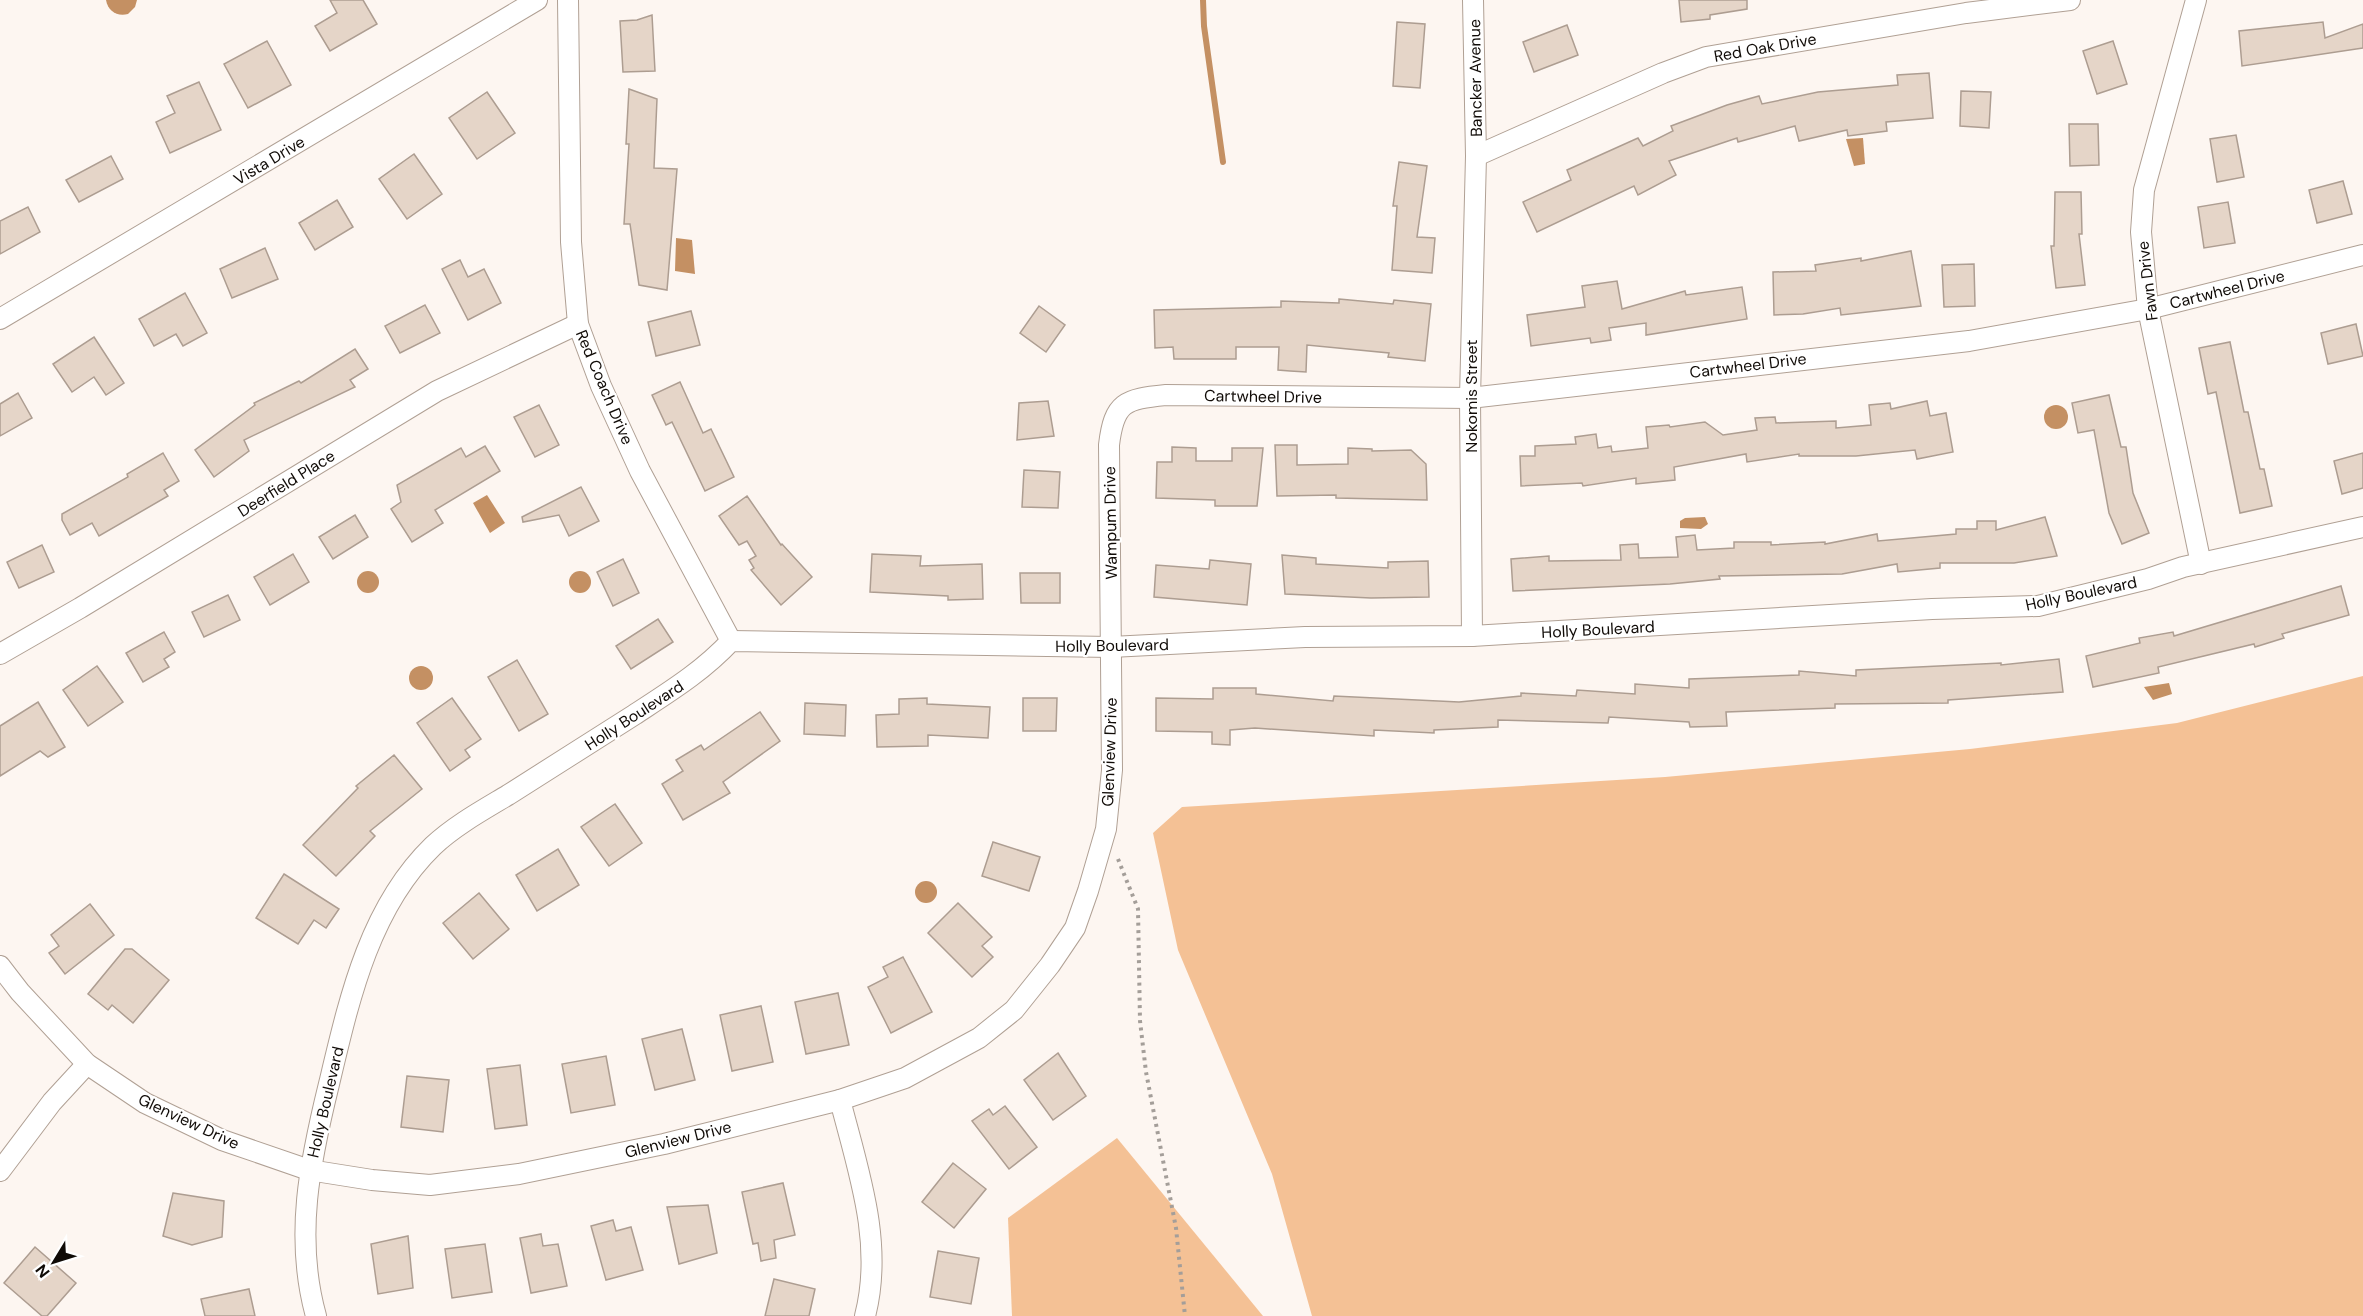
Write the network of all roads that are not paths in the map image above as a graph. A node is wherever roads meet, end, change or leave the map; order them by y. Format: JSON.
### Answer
{"nodes":[{"id":1,"x":537,"y":0,"type":"edge"},
{"id":2,"x":568,"y":0,"type":"edge"},
{"id":3,"x":1473,"y":0,"type":"edge"},
{"id":4,"x":2070,"y":0,"type":"edge"},
{"id":5,"x":2196,"y":0,"type":"edge"},
{"id":6,"x":1476,"y":156,"type":"junction"},
{"id":7,"x":2363,"y":255,"type":"edge"},
{"id":8,"x":2148,"y":309,"type":"junction"},
{"id":9,"x":0,"y":319,"type":"edge"},
{"id":10,"x":578,"y":324,"type":"junction"},
{"id":11,"x":1470,"y":398,"type":"junction"},
{"id":12,"x":1125,"y":404,"type":"joint"},
{"id":13,"x":2363,"y":527,"type":"edge"},
{"id":14,"x":2201,"y":564,"type":"junction"},
{"id":15,"x":1472,"y":636,"type":"junction"},
{"id":16,"x":731,"y":641,"type":"junction"},
{"id":17,"x":1111,"y":647,"type":"junction"},
{"id":18,"x":0,"y":654,"type":"edge"},
{"id":19,"x":0,"y":966,"type":"edge"},
{"id":20,"x":87,"y":1064,"type":"junction"},
{"id":21,"x":840,"y":1100,"type":"junction"},
{"id":22,"x":309,"y":1170,"type":"junction"},
{"id":23,"x":0,"y":1171,"type":"edge"},
{"id":24,"x":315,"y":1316,"type":"edge"},
{"id":25,"x":865,"y":1316,"type":"edge"}],
"edges":[{"from":1,"to":9,"type":"street","name":"Vista Drive"},
{"from":2,"to":10,"type":"street","name":"Red Coach Drive"},
{"from":3,"to":6,"type":"street","name":"Bancker Avenue"},
{"from":4,"to":6,"type":"street","name":"Red Oak Drive"},
{"from":5,"to":8,"type":"street","name":"Fawn Drive"},
{"from":6,"to":11,"type":"street","name":"Nokomis Street"},
{"from":7,"to":8,"type":"street","name":"Cartwheel Drive"},
{"from":8,"to":11,"type":"street","name":"Cartwheel Drive"},
{"from":8,"to":14,"type":"street","name":"Fawn Drive"},
{"from":10,"to":16,"type":"street","name":"Red Coach Drive"},
{"from":10,"to":18,"type":"street","name":"Deerfield Place"},
{"from":11,"to":12,"type":"street","name":"Cartwheel Drive"},
{"from":11,"to":15,"type":"street","name":"Nokomis Street"},
{"from":12,"to":17,"type":"street","name":"Wampum Drive"},
{"from":13,"to":14,"type":"street","name":"Holly Boulevard"},
{"from":14,"to":15,"type":"street","name":"Holly Boulevard"},
{"from":15,"to":17,"type":"street","name":"Holly Boulevard"},
{"from":16,"to":17,"type":"street","name":"Holly Boulevard"},
{"from":16,"to":22,"type":"street","name":"Holly Boulevard"},
{"from":17,"to":21,"type":"street","name":"Glenview Drive"},
{"from":19,"to":20,"type":"street","name":"Glenview Drive"},
{"from":20,"to":22,"type":"street","name":"Glenview Drive"},
{"from":20,"to":23,"type":"street"},
{"from":21,"to":22,"type":"street","name":"Glenview Drive"},
{"from":21,"to":25,"type":"street"},
{"from":22,"to":24,"type":"street","name":"Holly Boulevard"}]}
